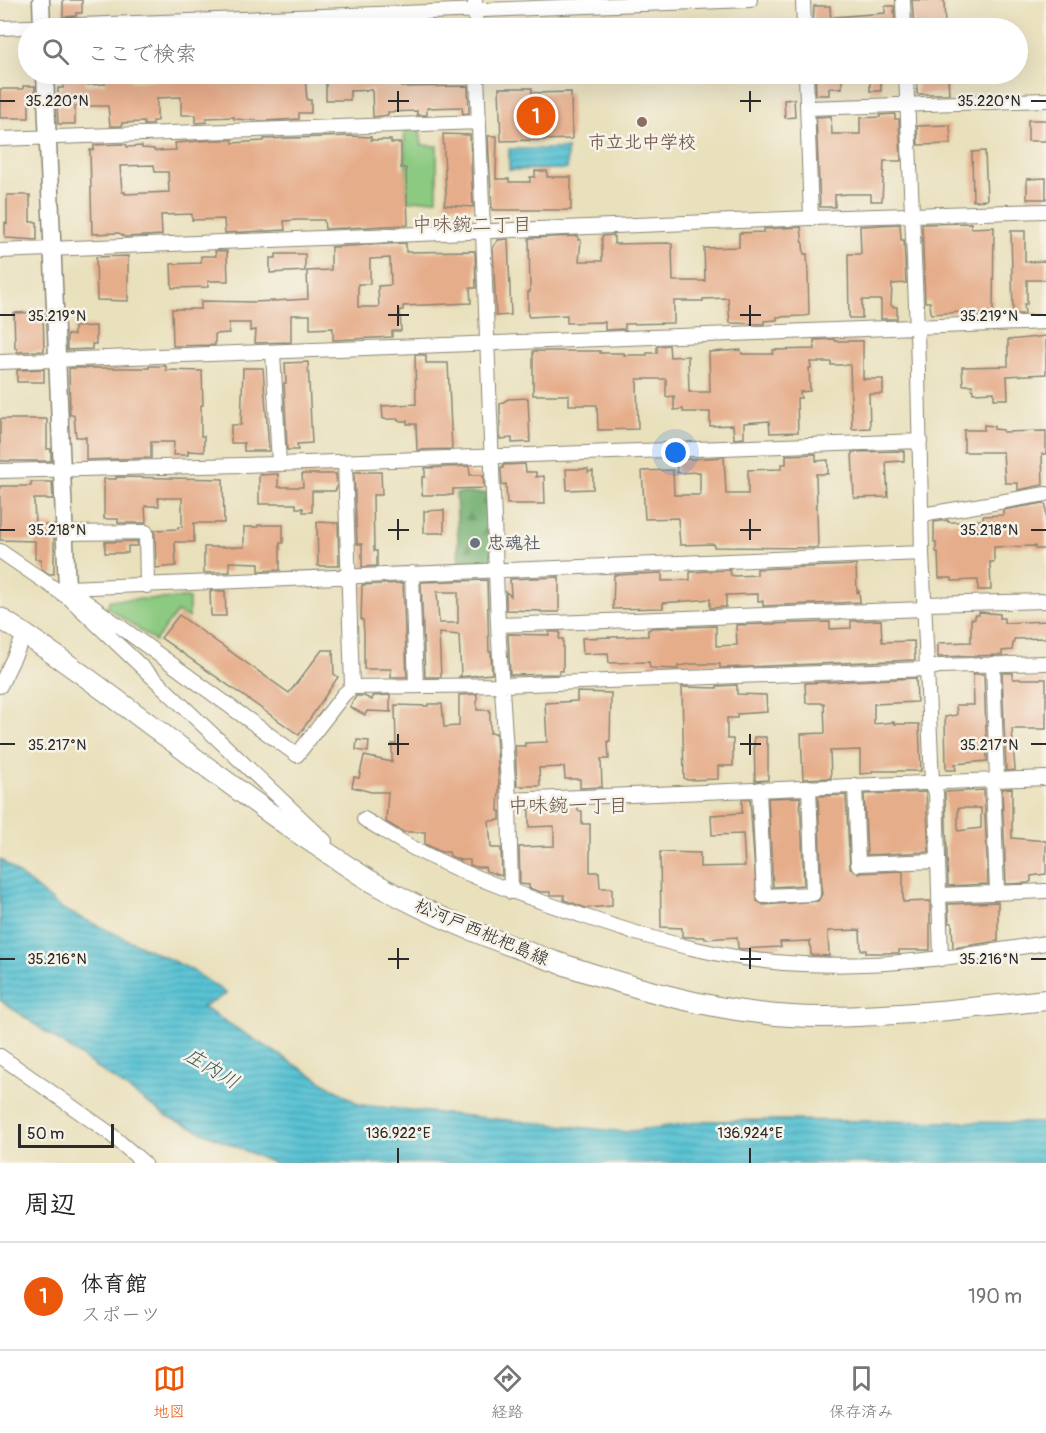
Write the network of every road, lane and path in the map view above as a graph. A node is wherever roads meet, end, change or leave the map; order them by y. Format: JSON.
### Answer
{"nodes":[{"id":1,"x":41,"y":0,"type":"edge"},
{"id":2,"x":750,"y":0,"type":"edge"},
{"id":3,"x":803,"y":0,"type":"edge"},
{"id":4,"x":903,"y":0,"type":"edge"},
{"id":5,"x":475,"y":5,"type":"edge"},
{"id":6,"x":42,"y":18,"type":"edge"},
{"id":7,"x":219,"y":18,"type":"edge"},
{"id":8,"x":804,"y":18,"type":"edge"},
{"id":9,"x":904,"y":18,"type":"edge"},
{"id":10,"x":0,"y":28,"type":"edge"},
{"id":11,"x":18,"y":28,"type":"edge"},
{"id":12,"x":45,"y":84,"type":"edge"},
{"id":13,"x":477,"y":84,"type":"edge"},
{"id":14,"x":807,"y":84,"type":"edge"},
{"id":15,"x":906,"y":84,"type":"edge"},
{"id":16,"x":1046,"y":100,"type":"edge"},
{"id":17,"x":907,"y":105,"type":"junction"},
{"id":18,"x":808,"y":108,"type":"junction"},
{"id":19,"x":479,"y":122,"type":"junction"},
{"id":20,"x":47,"y":138,"type":"junction"},
{"id":21,"x":0,"y":139,"type":"edge"},
{"id":22,"x":1046,"y":212,"type":"edge"},
{"id":23,"x":911,"y":215,"type":"junction"},
{"id":24,"x":811,"y":218,"type":"junction"},
{"id":25,"x":484,"y":232,"type":"junction"},
{"id":26,"x":52,"y":249,"type":"junction"},
{"id":27,"x":0,"y":251,"type":"edge"},
{"id":28,"x":1046,"y":322,"type":"edge"},
{"id":29,"x":917,"y":328,"type":"junction"},
{"id":30,"x":488,"y":344,"type":"junction"},
{"id":31,"x":273,"y":352,"type":"junction"},
{"id":32,"x":57,"y":360,"type":"junction"},
{"id":33,"x":0,"y":362,"type":"edge"},
{"id":34,"x":920,"y":441,"type":"junction"},
{"id":35,"x":493,"y":456,"type":"junction"},
{"id":36,"x":345,"y":462,"type":"junction"},
{"id":37,"x":279,"y":465,"type":"junction"},
{"id":38,"x":62,"y":469,"type":"junction"},
{"id":39,"x":0,"y":471,"type":"edge"},
{"id":40,"x":1046,"y":494,"type":"edge"},
{"id":41,"x":922,"y":515,"type":"junction"},
{"id":42,"x":64,"y":533,"type":"junction"},
{"id":43,"x":0,"y":551,"type":"edge"},
{"id":44,"x":922,"y":553,"type":"junction"},
{"id":45,"x":497,"y":569,"type":"junction"},
{"id":46,"x":412,"y":573,"type":"junction"},
{"id":47,"x":347,"y":577,"type":"junction"},
{"id":48,"x":147,"y":586,"type":"junction"},
{"id":49,"x":67,"y":593,"type":"junction"},
{"id":50,"x":1046,"y":601,"type":"edge"},
{"id":51,"x":925,"y":607,"type":"junction"},
{"id":52,"x":0,"y":618,"type":"edge"},
{"id":53,"x":498,"y":625,"type":"junction"},
{"id":54,"x":25,"y":634,"type":"junction"},
{"id":55,"x":1046,"y":663,"type":"edge"},
{"id":56,"x":993,"y":664,"type":"junction"},
{"id":57,"x":926,"y":669,"type":"junction"},
{"id":58,"x":416,"y":685,"type":"junction"},
{"id":59,"x":502,"y":685,"type":"junction"},
{"id":60,"x":0,"y":686,"type":"edge"},
{"id":61,"x":351,"y":687,"type":"junction"},
{"id":62,"x":1046,"y":778,"type":"edge"},
{"id":63,"x":995,"y":780,"type":"junction"},
{"id":64,"x":932,"y":783,"type":"junction"},
{"id":65,"x":855,"y":785,"type":"junction"},
{"id":66,"x":808,"y":787,"type":"junction"},
{"id":67,"x":759,"y":789,"type":"junction"},
{"id":68,"x":509,"y":800,"type":"junction"},
{"id":69,"x":364,"y":819,"type":"dead end"},
{"id":70,"x":321,"y":848,"type":"junction"},
{"id":71,"x":938,"y":861,"type":"junction"},
{"id":72,"x":1046,"y":891,"type":"edge"},
{"id":73,"x":511,"y":892,"type":"junction"},
{"id":74,"x":998,"y":893,"type":"junction"},
{"id":75,"x":939,"y":895,"type":"junction"},
{"id":76,"x":1046,"y":943,"type":"edge"},
{"id":77,"x":941,"y":959,"type":"junction"},
{"id":78,"x":1046,"y":1000,"type":"edge"},
{"id":79,"x":0,"y":1056,"type":"edge"},
{"id":80,"x":144,"y":1163,"type":"edge"}],
"edges":[{"from":1,"to":6,"type":"street"},
{"from":2,"to":5,"type":"street"},
{"from":3,"to":8,"type":"street"},
{"from":4,"to":9,"type":"street"},
{"from":5,"to":7,"type":"street"},
{"from":10,"to":11,"type":"street"},
{"from":12,"to":20,"type":"street"},
{"from":13,"to":19,"type":"street"},
{"from":14,"to":18,"type":"street"},
{"from":15,"to":17,"type":"street"},
{"from":16,"to":17,"type":"street"},
{"from":17,"to":18,"type":"street"},
{"from":17,"to":23,"type":"street"},
{"from":18,"to":24,"type":"street"},
{"from":19,"to":20,"type":"street"},
{"from":19,"to":25,"type":"street"},
{"from":20,"to":21,"type":"street"},
{"from":20,"to":26,"type":"street"},
{"from":22,"to":23,"type":"street"},
{"from":23,"to":24,"type":"street"},
{"from":23,"to":29,"type":"street"},
{"from":24,"to":25,"type":"street"},
{"from":25,"to":26,"type":"street"},
{"from":25,"to":30,"type":"street"},
{"from":26,"to":27,"type":"street"},
{"from":26,"to":32,"type":"street"},
{"from":28,"to":29,"type":"street"},
{"from":29,"to":30,"type":"street"},
{"from":29,"to":34,"type":"street"},
{"from":30,"to":31,"type":"street"},
{"from":30,"to":35,"type":"street"},
{"from":31,"to":32,"type":"street"},
{"from":31,"to":37,"type":"street"},
{"from":32,"to":33,"type":"street"},
{"from":32,"to":38,"type":"street"},
{"from":34,"to":35,"type":"street"},
{"from":34,"to":41,"type":"street"},
{"from":35,"to":36,"type":"street"},
{"from":35,"to":45,"type":"street"},
{"from":36,"to":37,"type":"street"},
{"from":36,"to":47,"type":"street"},
{"from":37,"to":38,"type":"street"},
{"from":38,"to":39,"type":"street"},
{"from":38,"to":42,"type":"street"},
{"from":40,"to":41,"type":"street"},
{"from":41,"to":44,"type":"street"},
{"from":42,"to":48,"type":"street"},
{"from":42,"to":49,"type":"street"},
{"from":43,"to":49,"type":"street"},
{"from":44,"to":45,"type":"street"},
{"from":44,"to":51,"type":"street"},
{"from":45,"to":46,"type":"street"},
{"from":45,"to":53,"type":"street"},
{"from":46,"to":47,"type":"street"},
{"from":46,"to":58,"type":"street"},
{"from":47,"to":48,"type":"street"},
{"from":47,"to":61,"type":"street"},
{"from":48,"to":49,"type":"street"},
{"from":49,"to":61,"type":"street"},
{"from":49,"to":70,"type":"street"},
{"from":50,"to":51,"type":"street"},
{"from":51,"to":53,"type":"street"},
{"from":51,"to":57,"type":"street"},
{"from":52,"to":54,"type":"main road","name":"松河戸西枇杷島線"},
{"from":53,"to":59,"type":"street"},
{"from":54,"to":60,"type":"street"},
{"from":54,"to":70,"type":"main road","name":"松河戸西枇杷島線"},
{"from":55,"to":56,"type":"street"},
{"from":56,"to":57,"type":"street"},
{"from":56,"to":63,"type":"street"},
{"from":57,"to":59,"type":"street"},
{"from":57,"to":64,"type":"street"},
{"from":58,"to":59,"type":"street"},
{"from":58,"to":61,"type":"street"},
{"from":59,"to":68,"type":"street"},
{"from":62,"to":63,"type":"street"},
{"from":63,"to":64,"type":"street"},
{"from":63,"to":74,"type":"street"},
{"from":64,"to":65,"type":"street"},
{"from":64,"to":71,"type":"street"},
{"from":65,"to":66,"type":"street"},
{"from":65,"to":71,"type":"street"},
{"from":66,"to":67,"type":"street"},
{"from":66,"to":67,"type":"street"},
{"from":67,"to":68,"type":"street"},
{"from":68,"to":73,"type":"street"},
{"from":69,"to":73,"type":"street"},
{"from":70,"to":78,"type":"main road","name":"松河戸西枇杷島線"},
{"from":71,"to":75,"type":"street"},
{"from":72,"to":74,"type":"street"},
{"from":73,"to":77,"type":"street"},
{"from":74,"to":75,"type":"street"},
{"from":75,"to":77,"type":"street"},
{"from":76,"to":77,"type":"street"},
{"from":79,"to":80,"type":"street"}]}
